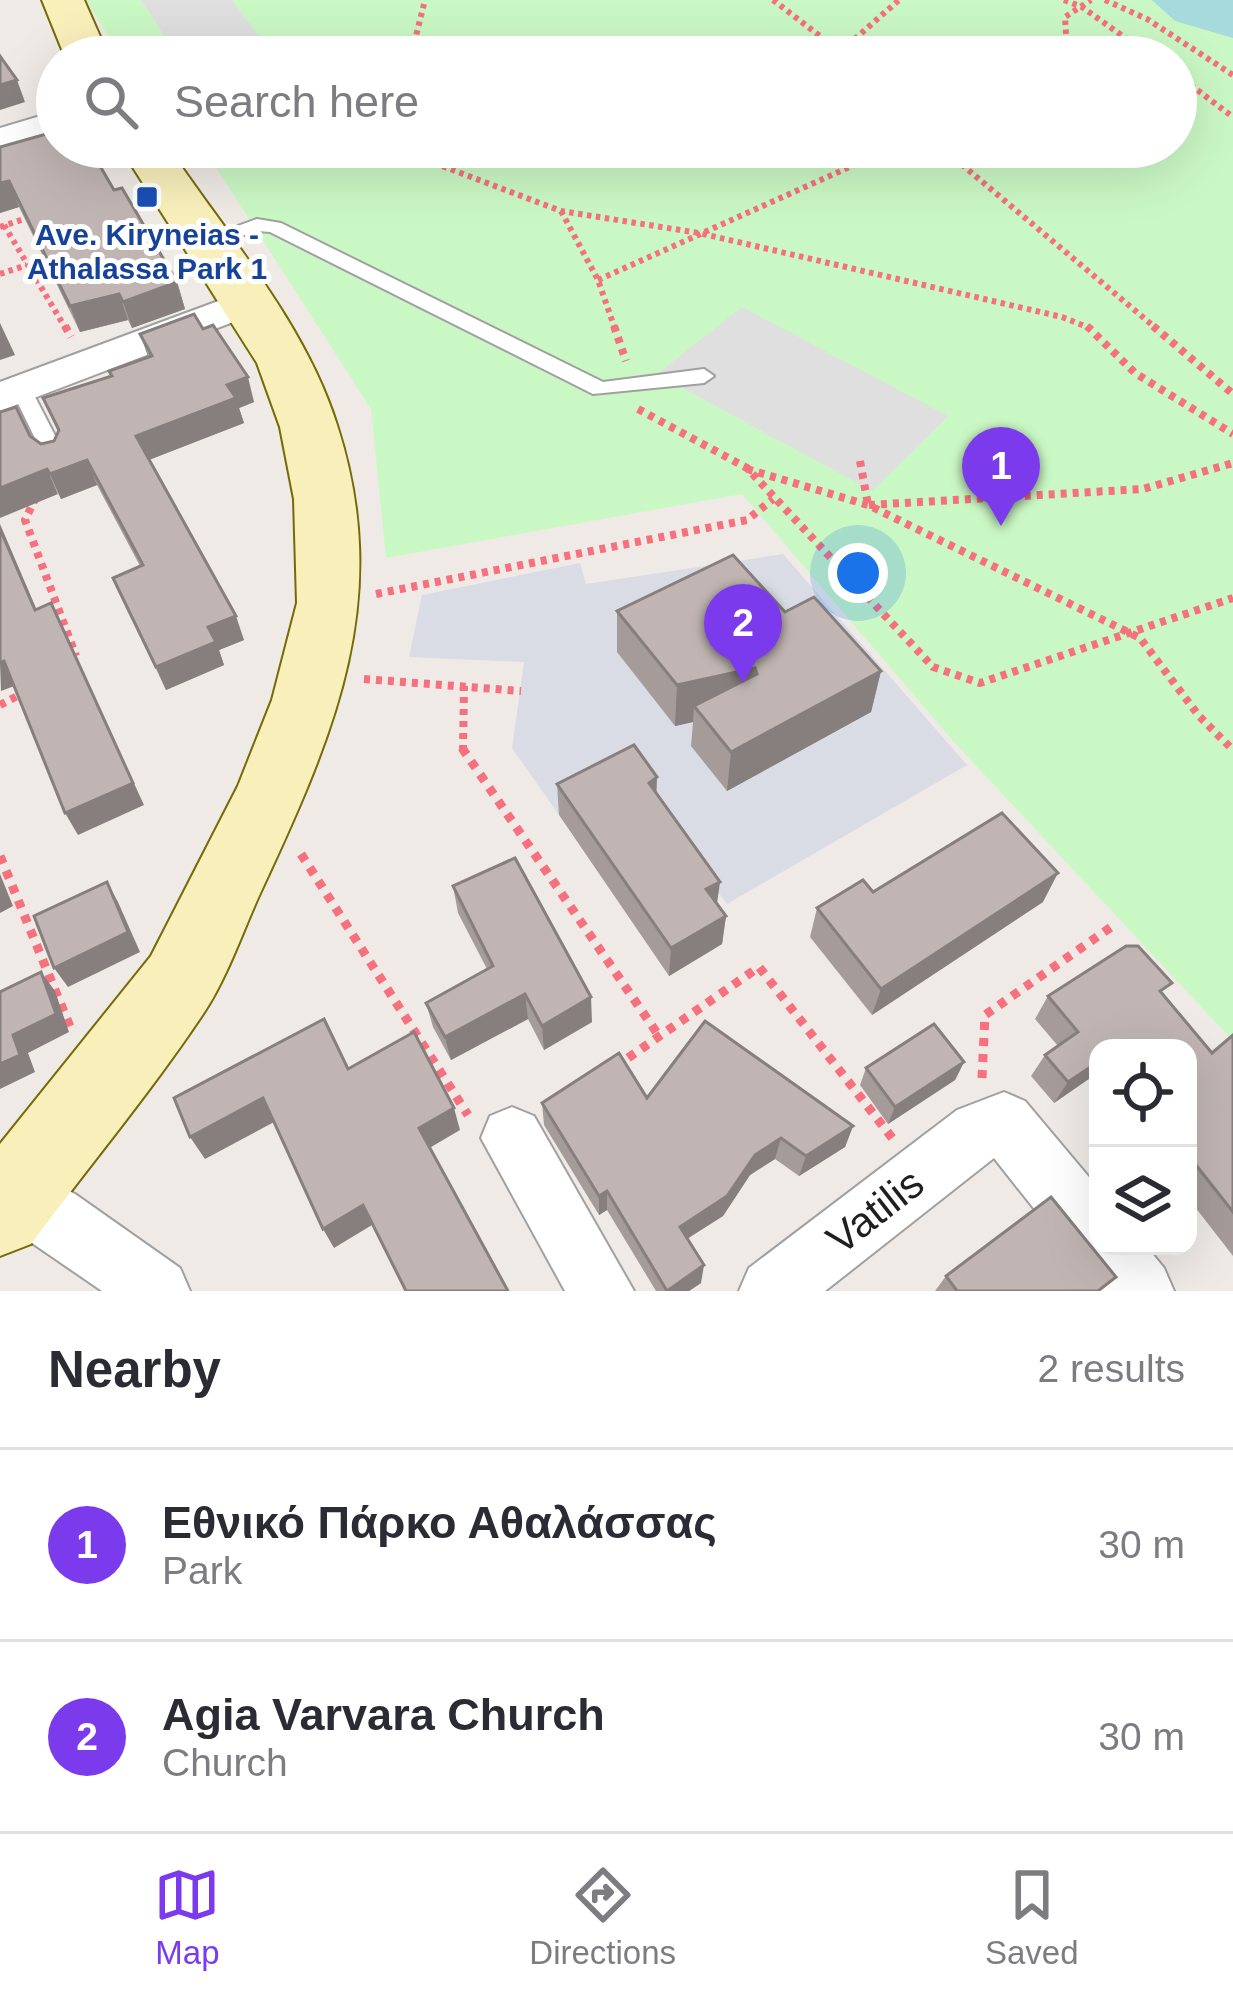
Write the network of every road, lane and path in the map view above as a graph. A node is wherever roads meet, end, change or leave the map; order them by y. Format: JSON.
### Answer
{"nodes":[{"id":1,"x":425,"y":0,"type":"edge"},
{"id":2,"x":773,"y":0,"type":"edge"},
{"id":3,"x":898,"y":0,"type":"edge"},
{"id":4,"x":1064,"y":0,"type":"edge"},
{"id":5,"x":1090,"y":0,"type":"edge"},
{"id":6,"x":1105,"y":0,"type":"edge"},
{"id":7,"x":68,"y":3,"type":"edge"},
{"id":8,"x":1082,"y":7,"type":"junction"},
{"id":9,"x":80,"y":36,"type":"edge"},
{"id":10,"x":416,"y":36,"type":"edge"},
{"id":11,"x":821,"y":36,"type":"edge"},
{"id":12,"x":858,"y":36,"type":"edge"},
{"id":13,"x":1066,"y":36,"type":"edge"},
{"id":14,"x":1123,"y":36,"type":"edge"},
{"id":15,"x":1173,"y":36,"type":"edge"},
{"id":16,"x":1197,"y":52,"type":"edge"},
{"id":17,"x":1233,"y":75,"type":"edge"},
{"id":18,"x":1197,"y":90,"type":"edge"},
{"id":19,"x":1233,"y":117,"type":"edge"},
{"id":20,"x":36,"y":128,"type":"edge"},
{"id":21,"x":0,"y":139,"type":"edge"},
{"id":22,"x":157,"y":168,"type":"edge"},
{"id":23,"x":447,"y":168,"type":"edge"},
{"id":24,"x":846,"y":168,"type":"edge"},
{"id":25,"x":966,"y":168,"type":"edge"},
{"id":26,"x":561,"y":211,"type":"junction"},
{"id":27,"x":44,"y":213,"type":"edge"},
{"id":28,"x":2,"y":226,"type":"edge"},
{"id":29,"x":699,"y":233,"type":"junction"},
{"id":30,"x":203,"y":242,"type":"junction"},
{"id":31,"x":27,"y":265,"type":"junction"},
{"id":32,"x":0,"y":274,"type":"edge"},
{"id":33,"x":598,"y":280,"type":"junction"},
{"id":34,"x":248,"y":302,"type":"junction"},
{"id":35,"x":88,"y":364,"type":"junction"},
{"id":36,"x":704,"y":376,"type":"dead end"},
{"id":37,"x":601,"y":389,"type":"junction"},
{"id":38,"x":11,"y":393,"type":"edge"},
{"id":39,"x":1233,"y":394,"type":"edge"},
{"id":40,"x":1233,"y":434,"type":"edge"},
{"id":41,"x":55,"y":457,"type":"joint"},
{"id":42,"x":860,"y":461,"type":"dead end"},
{"id":43,"x":1233,"y":464,"type":"edge"},
{"id":44,"x":746,"y":468,"type":"junction"},
{"id":45,"x":773,"y":499,"type":"junction"},
{"id":46,"x":868,"y":505,"type":"junction"},
{"id":47,"x":1233,"y":598,"type":"edge"},
{"id":48,"x":329,"y":603,"type":"junction"},
{"id":49,"x":1127,"y":633,"type":"junction"},
{"id":50,"x":79,"y":664,"type":"edge"},
{"id":51,"x":357,"y":678,"type":"dead end"},
{"id":52,"x":40,"y":685,"type":"edge"},
{"id":53,"x":464,"y":686,"type":"junction"},
{"id":54,"x":520,"y":691,"type":"dead end"},
{"id":55,"x":0,"y":705,"type":"edge"},
{"id":56,"x":1233,"y":749,"type":"edge"},
{"id":57,"x":301,"y":854,"type":"dead end"},
{"id":58,"x":0,"y":856,"type":"edge"},
{"id":59,"x":1114,"y":925,"type":"dead end"},
{"id":60,"x":659,"y":1036,"type":"junction"},
{"id":61,"x":604,"y":1074,"type":"edge"},
{"id":62,"x":97,"y":1091,"type":"junction"},
{"id":63,"x":980,"y":1132,"type":"junction"},
{"id":64,"x":512,"y":1138,"type":"joint"},
{"id":65,"x":922,"y":1175,"type":"junction"},
{"id":66,"x":9,"y":1204,"type":"edge"},
{"id":67,"x":1089,"y":1227,"type":"edge"},
{"id":68,"x":1111,"y":1255,"type":"edge"},
{"id":69,"x":157,"y":1291,"type":"edge"},
{"id":70,"x":601,"y":1291,"type":"edge"},
{"id":71,"x":772,"y":1291,"type":"edge"},
{"id":72,"x":1141,"y":1291,"type":"edge"}],
"edges":[{"from":1,"to":10,"type":"path"},
{"from":2,"to":11,"type":"path"},
{"from":3,"to":12,"type":"path"},
{"from":4,"to":8,"type":"path"},
{"from":5,"to":8,"type":"path"},
{"from":6,"to":15,"type":"path"},
{"from":7,"to":9,"type":"main road"},
{"from":8,"to":13,"type":"path"},
{"from":8,"to":14,"type":"path"},
{"from":16,"to":17,"type":"path"},
{"from":18,"to":19,"type":"path"},
{"from":20,"to":21,"type":"street"},
{"from":22,"to":30,"type":"main road"},
{"from":23,"to":26,"type":"path"},
{"from":24,"to":29,"type":"path"},
{"from":25,"to":39,"type":"path"},
{"from":26,"to":29,"type":"path"},
{"from":26,"to":33,"type":"path"},
{"from":27,"to":28,"type":"path"},
{"from":28,"to":31,"type":"path"},
{"from":29,"to":33,"type":"path"},
{"from":29,"to":40,"type":"path"},
{"from":30,"to":34,"type":"main road"},
{"from":30,"to":37,"type":"lane"},
{"from":31,"to":32,"type":"path"},
{"from":31,"to":35,"type":"path"},
{"from":33,"to":37,"type":"path"},
{"from":34,"to":35,"type":"street"},
{"from":34,"to":48,"type":"main road"},
{"from":35,"to":38,"type":"street"},
{"from":36,"to":37,"type":"lane"},
{"from":37,"to":44,"type":"path"},
{"from":38,"to":41,"type":"lane"},
{"from":41,"to":50,"type":"path"},
{"from":42,"to":46,"type":"path"},
{"from":43,"to":46,"type":"path"},
{"from":44,"to":45,"type":"path"},
{"from":44,"to":46,"type":"path"},
{"from":45,"to":48,"type":"path"},
{"from":45,"to":49,"type":"path"},
{"from":46,"to":49,"type":"path"},
{"from":47,"to":49,"type":"path"},
{"from":48,"to":62,"type":"main road"},
{"from":49,"to":56,"type":"path"},
{"from":51,"to":53,"type":"path"},
{"from":52,"to":55,"type":"path"},
{"from":53,"to":54,"type":"path"},
{"from":53,"to":60,"type":"path"},
{"from":57,"to":64,"type":"path"},
{"from":58,"to":62,"type":"path"},
{"from":59,"to":63,"type":"path"},
{"from":60,"to":61,"type":"path"},
{"from":60,"to":65,"type":"path"},
{"from":62,"to":66,"type":"main road"},
{"from":63,"to":65,"type":"street","name":"Vatilis"},
{"from":63,"to":67,"type":"street"},
{"from":64,"to":70,"type":"street"},
{"from":65,"to":71,"type":"street","name":"Vatilis"},
{"from":66,"to":69,"type":"street"},
{"from":68,"to":72,"type":"street"}]}
